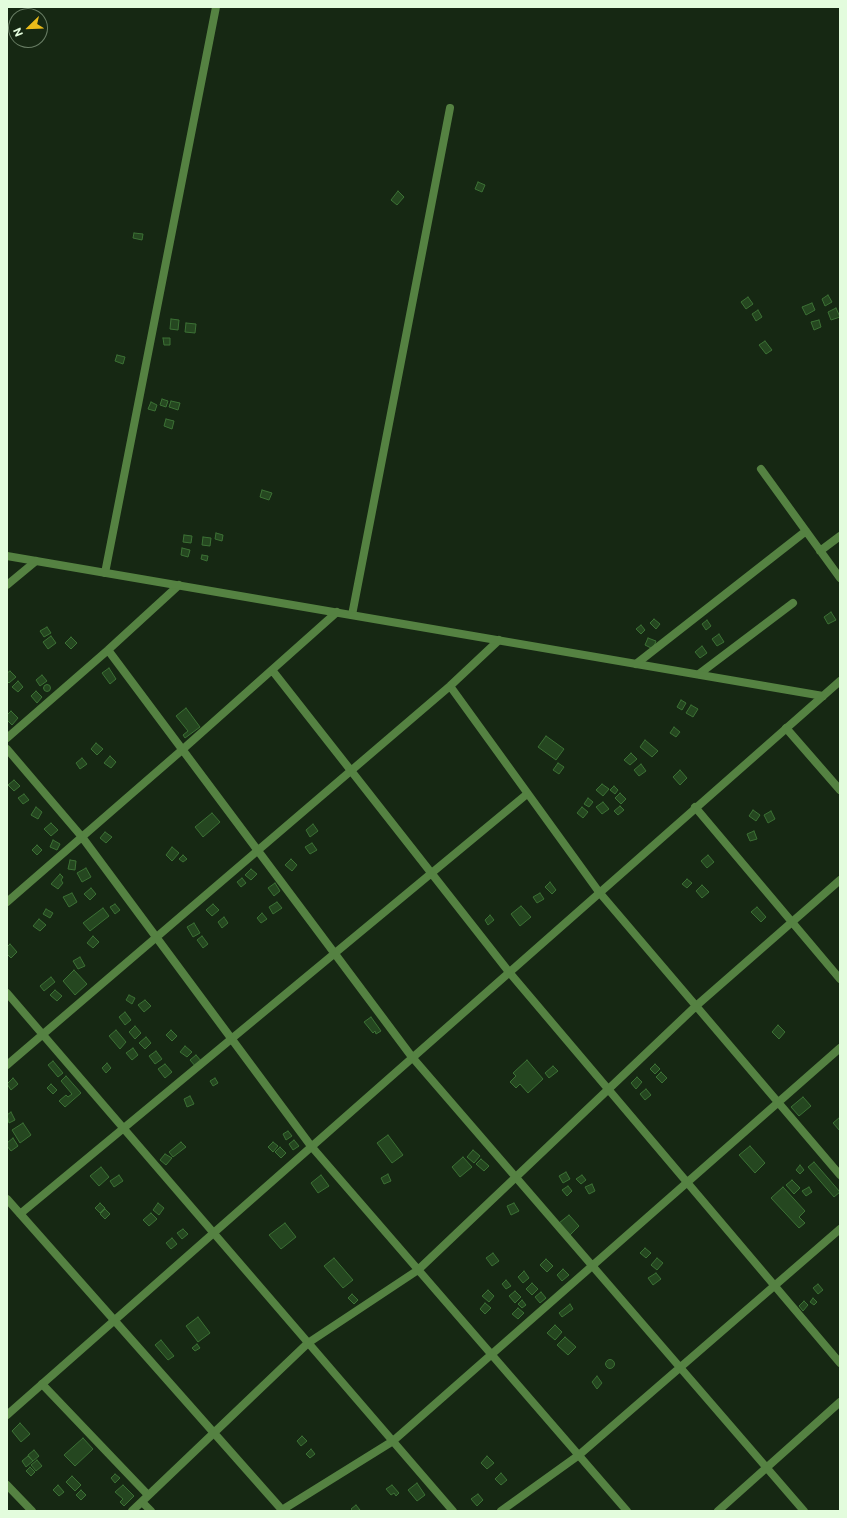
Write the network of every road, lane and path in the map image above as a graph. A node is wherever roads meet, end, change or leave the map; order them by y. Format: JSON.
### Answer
{"nodes":[{"id":1,"x":216,"y":7,"type":"edge"},
{"id":2,"x":450,"y":108,"type":"dead end"},
{"id":3,"x":761,"y":469,"type":"dead end"},
{"id":4,"x":806,"y":531,"type":"junction"},
{"id":5,"x":840,"y":536,"type":"edge"},
{"id":6,"x":820,"y":551,"type":"junction"},
{"id":7,"x":7,"y":556,"type":"edge"},
{"id":8,"x":36,"y":561,"type":"junction"},
{"id":9,"x":105,"y":573,"type":"junction"},
{"id":10,"x":840,"y":578,"type":"edge"},
{"id":11,"x":7,"y":585,"type":"edge"},
{"id":12,"x":179,"y":585,"type":"junction"},
{"id":13,"x":793,"y":603,"type":"dead end"},
{"id":14,"x":337,"y":612,"type":"junction"},
{"id":15,"x":352,"y":615,"type":"junction"},
{"id":16,"x":498,"y":640,"type":"junction"},
{"id":17,"x":108,"y":650,"type":"junction"},
{"id":18,"x":636,"y":664,"type":"junction"},
{"id":19,"x":272,"y":670,"type":"junction"},
{"id":20,"x":699,"y":674,"type":"junction"},
{"id":21,"x":840,"y":681,"type":"edge"},
{"id":22,"x":450,"y":686,"type":"junction"},
{"id":23,"x":823,"y":696,"type":"junction"},
{"id":24,"x":786,"y":728,"type":"junction"},
{"id":25,"x":7,"y":738,"type":"edge"},
{"id":26,"x":7,"y":749,"type":"edge"},
{"id":27,"x":182,"y":750,"type":"junction"},
{"id":28,"x":351,"y":771,"type":"junction"},
{"id":29,"x":840,"y":790,"type":"edge"},
{"id":30,"x":527,"y":794,"type":"junction"},
{"id":31,"x":695,"y":807,"type":"junction"},
{"id":32,"x":82,"y":836,"type":"junction"},
{"id":33,"x":258,"y":850,"type":"junction"},
{"id":34,"x":431,"y":873,"type":"junction"},
{"id":35,"x":840,"y":880,"type":"edge"},
{"id":36,"x":599,"y":892,"type":"junction"},
{"id":37,"x":7,"y":902,"type":"edge"},
{"id":38,"x":792,"y":922,"type":"junction"},
{"id":39,"x":156,"y":937,"type":"junction"},
{"id":40,"x":335,"y":953,"type":"junction"},
{"id":41,"x":509,"y":972,"type":"junction"},
{"id":42,"x":840,"y":979,"type":"edge"},
{"id":43,"x":7,"y":993,"type":"edge"},
{"id":44,"x":696,"y":1006,"type":"junction"},
{"id":45,"x":43,"y":1034,"type":"junction"},
{"id":46,"x":232,"y":1039,"type":"junction"},
{"id":47,"x":840,"y":1048,"type":"edge"},
{"id":48,"x":412,"y":1057,"type":"junction"},
{"id":49,"x":7,"y":1065,"type":"edge"},
{"id":50,"x":609,"y":1090,"type":"junction"},
{"id":51,"x":778,"y":1102,"type":"junction"},
{"id":52,"x":123,"y":1128,"type":"junction"},
{"id":53,"x":311,"y":1146,"type":"junction"},
{"id":54,"x":840,"y":1174,"type":"edge"},
{"id":55,"x":516,"y":1177,"type":"junction"},
{"id":56,"x":687,"y":1182,"type":"junction"},
{"id":57,"x":7,"y":1199,"type":"edge"},
{"id":58,"x":20,"y":1214,"type":"junction"},
{"id":59,"x":840,"y":1229,"type":"edge"},
{"id":60,"x":213,"y":1232,"type":"junction"},
{"id":61,"x":592,"y":1266,"type":"junction"},
{"id":62,"x":418,"y":1270,"type":"junction"},
{"id":63,"x":775,"y":1286,"type":"junction"},
{"id":64,"x":114,"y":1320,"type":"junction"},
{"id":65,"x":308,"y":1343,"type":"junction"},
{"id":66,"x":491,"y":1354,"type":"junction"},
{"id":67,"x":840,"y":1363,"type":"edge"},
{"id":68,"x":680,"y":1367,"type":"junction"},
{"id":69,"x":42,"y":1384,"type":"junction"},
{"id":70,"x":840,"y":1402,"type":"edge"},
{"id":71,"x":7,"y":1415,"type":"edge"},
{"id":72,"x":214,"y":1433,"type":"junction"},
{"id":73,"x":392,"y":1441,"type":"junction"},
{"id":74,"x":579,"y":1455,"type":"junction"},
{"id":75,"x":767,"y":1467,"type":"junction"},
{"id":76,"x":7,"y":1486,"type":"edge"},
{"id":77,"x":148,"y":1495,"type":"junction"},
{"id":78,"x":142,"y":1502,"type":"junction"},
{"id":79,"x":32,"y":1511,"type":"edge"},
{"id":80,"x":132,"y":1511,"type":"edge"},
{"id":81,"x":151,"y":1511,"type":"edge"},
{"id":82,"x":283,"y":1511,"type":"edge"},
{"id":83,"x":453,"y":1511,"type":"edge"},
{"id":84,"x":501,"y":1511,"type":"edge"},
{"id":85,"x":627,"y":1511,"type":"edge"},
{"id":86,"x":718,"y":1511,"type":"edge"},
{"id":87,"x":804,"y":1511,"type":"edge"}],
"edges":[{"from":1,"to":9,"type":"street"},
{"from":2,"to":15,"type":"street"},
{"from":3,"to":4,"type":"street"},
{"from":4,"to":6,"type":"street"},
{"from":4,"to":18,"type":"street"},
{"from":5,"to":6,"type":"street"},
{"from":6,"to":10,"type":"street"},
{"from":7,"to":8,"type":"street"},
{"from":8,"to":9,"type":"street"},
{"from":8,"to":11,"type":"street"},
{"from":9,"to":12,"type":"street"},
{"from":12,"to":14,"type":"street"},
{"from":12,"to":17,"type":"street"},
{"from":13,"to":20,"type":"street"},
{"from":14,"to":15,"type":"street"},
{"from":14,"to":19,"type":"street"},
{"from":15,"to":16,"type":"street"},
{"from":16,"to":18,"type":"street"},
{"from":16,"to":22,"type":"street"},
{"from":17,"to":25,"type":"street"},
{"from":17,"to":27,"type":"street"},
{"from":18,"to":20,"type":"street"},
{"from":19,"to":27,"type":"street"},
{"from":19,"to":28,"type":"street"},
{"from":20,"to":23,"type":"street"},
{"from":21,"to":23,"type":"street"},
{"from":22,"to":28,"type":"street"},
{"from":22,"to":30,"type":"street"},
{"from":23,"to":24,"type":"street"},
{"from":24,"to":29,"type":"street"},
{"from":24,"to":31,"type":"street"},
{"from":26,"to":32,"type":"street"},
{"from":27,"to":32,"type":"street"},
{"from":27,"to":33,"type":"street"},
{"from":28,"to":33,"type":"street"},
{"from":28,"to":34,"type":"street"},
{"from":30,"to":34,"type":"street"},
{"from":30,"to":36,"type":"street"},
{"from":31,"to":36,"type":"street"},
{"from":31,"to":38,"type":"street"},
{"from":32,"to":37,"type":"street"},
{"from":32,"to":39,"type":"street"},
{"from":33,"to":39,"type":"street"},
{"from":33,"to":40,"type":"street"},
{"from":34,"to":40,"type":"street"},
{"from":34,"to":41,"type":"street"},
{"from":35,"to":38,"type":"street"},
{"from":36,"to":41,"type":"street"},
{"from":36,"to":44,"type":"street"},
{"from":38,"to":42,"type":"street"},
{"from":38,"to":44,"type":"street"},
{"from":39,"to":45,"type":"street"},
{"from":39,"to":46,"type":"street"},
{"from":40,"to":46,"type":"street"},
{"from":40,"to":48,"type":"street"},
{"from":41,"to":48,"type":"street"},
{"from":41,"to":50,"type":"street"},
{"from":43,"to":45,"type":"street"},
{"from":44,"to":50,"type":"street"},
{"from":44,"to":51,"type":"street"},
{"from":45,"to":49,"type":"street"},
{"from":45,"to":52,"type":"street"},
{"from":46,"to":52,"type":"street"},
{"from":46,"to":53,"type":"street"},
{"from":47,"to":51,"type":"street"},
{"from":48,"to":53,"type":"street"},
{"from":48,"to":55,"type":"street"},
{"from":50,"to":55,"type":"street"},
{"from":50,"to":56,"type":"street"},
{"from":51,"to":54,"type":"street"},
{"from":51,"to":56,"type":"street"},
{"from":52,"to":58,"type":"street"},
{"from":52,"to":60,"type":"street"},
{"from":53,"to":60,"type":"street"},
{"from":53,"to":62,"type":"street"},
{"from":55,"to":61,"type":"street"},
{"from":55,"to":62,"type":"street"},
{"from":56,"to":61,"type":"street"},
{"from":56,"to":63,"type":"street"},
{"from":57,"to":58,"type":"street"},
{"from":58,"to":64,"type":"street"},
{"from":59,"to":63,"type":"street"},
{"from":60,"to":64,"type":"street"},
{"from":60,"to":65,"type":"street"},
{"from":61,"to":66,"type":"street"},
{"from":61,"to":68,"type":"street"},
{"from":62,"to":65,"type":"street"},
{"from":62,"to":66,"type":"street"},
{"from":63,"to":67,"type":"street"},
{"from":63,"to":68,"type":"street"},
{"from":64,"to":69,"type":"street"},
{"from":64,"to":72,"type":"street"},
{"from":65,"to":72,"type":"street"},
{"from":65,"to":73,"type":"street"},
{"from":66,"to":73,"type":"street"},
{"from":66,"to":74,"type":"street"},
{"from":68,"to":74,"type":"street"},
{"from":68,"to":75,"type":"street"},
{"from":69,"to":71,"type":"street"},
{"from":69,"to":77,"type":"street"},
{"from":70,"to":75,"type":"street"},
{"from":72,"to":77,"type":"street"},
{"from":72,"to":82,"type":"street"},
{"from":73,"to":82,"type":"street"},
{"from":73,"to":83,"type":"street"},
{"from":74,"to":84,"type":"street"},
{"from":74,"to":85,"type":"street"},
{"from":75,"to":86,"type":"street"},
{"from":75,"to":87,"type":"street"},
{"from":76,"to":79,"type":"street"},
{"from":77,"to":78,"type":"street"},
{"from":78,"to":80,"type":"street"},
{"from":78,"to":81,"type":"street"}]}
